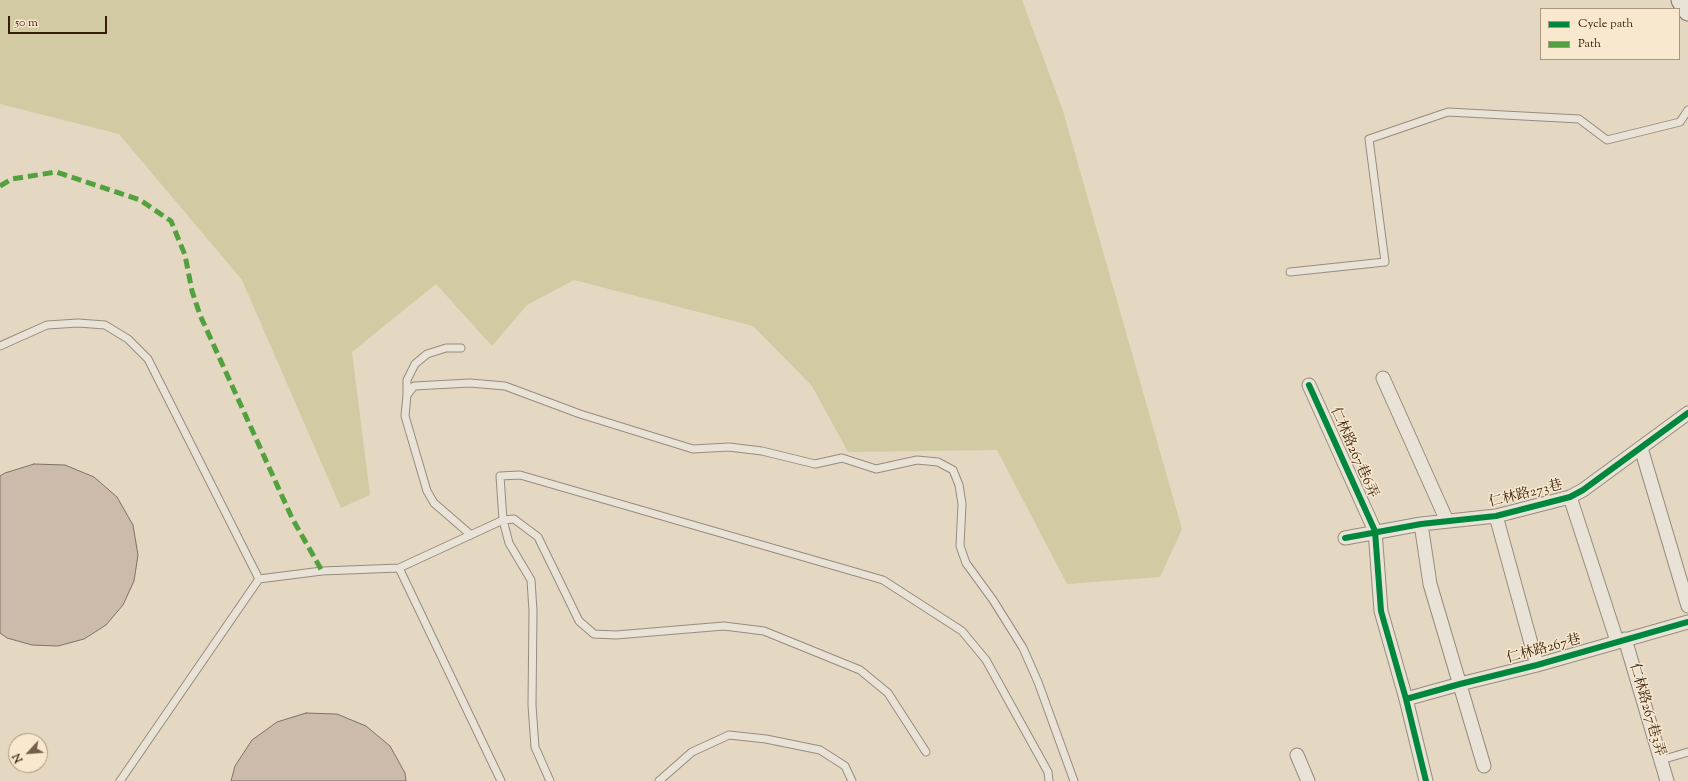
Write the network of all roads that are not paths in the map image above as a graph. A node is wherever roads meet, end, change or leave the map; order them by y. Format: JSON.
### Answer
{"nodes":[{"id":1,"x":1682,"y":0,"type":"edge"},
{"id":2,"x":1688,"y":11,"type":"edge"},
{"id":3,"x":1688,"y":110,"type":"edge"},
{"id":4,"x":1290,"y":272,"type":"dead end"},
{"id":5,"x":0,"y":346,"type":"edge"},
{"id":6,"x":461,"y":348,"type":"dead end"},
{"id":7,"x":1383,"y":378,"type":"dead end"},
{"id":8,"x":1309,"y":385,"type":"dead end"},
{"id":9,"x":407,"y":395,"type":"junction"},
{"id":10,"x":1688,"y":413,"type":"edge"},
{"id":11,"x":1641,"y":448,"type":"junction"},
{"id":12,"x":1570,"y":497,"type":"junction"},
{"id":13,"x":1496,"y":516,"type":"junction"},
{"id":14,"x":503,"y":520,"type":"junction"},
{"id":15,"x":1447,"y":521,"type":"junction"},
{"id":16,"x":1421,"y":524,"type":"junction"},
{"id":17,"x":1375,"y":531,"type":"junction"},
{"id":18,"x":471,"y":535,"type":"junction"},
{"id":19,"x":1344,"y":538,"type":"dead end"},
{"id":20,"x":399,"y":568,"type":"junction"},
{"id":21,"x":259,"y":579,"type":"junction"},
{"id":22,"x":1688,"y":606,"type":"edge"},
{"id":23,"x":1688,"y":622,"type":"edge"},
{"id":24,"x":1621,"y":640,"type":"junction"},
{"id":25,"x":1537,"y":665,"type":"junction"},
{"id":26,"x":1460,"y":684,"type":"junction"},
{"id":27,"x":1406,"y":699,"type":"junction"},
{"id":28,"x":926,"y":752,"type":"dead end"},
{"id":29,"x":1688,"y":752,"type":"edge"},
{"id":30,"x":1298,"y":755,"type":"dead end"},
{"id":31,"x":1661,"y":760,"type":"junction"},
{"id":32,"x":1484,"y":766,"type":"dead end"},
{"id":33,"x":120,"y":781,"type":"edge"},
{"id":34,"x":501,"y":781,"type":"edge"},
{"id":35,"x":550,"y":781,"type":"edge"},
{"id":36,"x":659,"y":781,"type":"edge"},
{"id":37,"x":852,"y":781,"type":"edge"},
{"id":38,"x":1049,"y":781,"type":"edge"},
{"id":39,"x":1074,"y":781,"type":"edge"},
{"id":40,"x":1308,"y":781,"type":"edge"},
{"id":41,"x":1426,"y":781,"type":"edge"},
{"id":42,"x":1667,"y":781,"type":"edge"}],
"edges":[{"from":1,"to":2,"type":"main road"},
{"from":3,"to":4,"type":"lane"},
{"from":5,"to":21,"type":"lane"},
{"from":6,"to":9,"type":"lane"},
{"from":7,"to":15,"type":"street"},
{"from":8,"to":17,"type":"street","name":"仁林路267巷6弄"},
{"from":9,"to":18,"type":"lane"},
{"from":9,"to":39,"type":"lane"},
{"from":10,"to":11,"type":"street","name":"仁林路273巷"},
{"from":11,"to":12,"type":"street","name":"仁林路273巷"},
{"from":11,"to":22,"type":"street"},
{"from":12,"to":13,"type":"street","name":"仁林路273巷"},
{"from":12,"to":24,"type":"street"},
{"from":13,"to":15,"type":"street","name":"仁林路273巷"},
{"from":13,"to":25,"type":"street","name":"仁林路267巷"},
{"from":14,"to":18,"type":"lane"},
{"from":14,"to":28,"type":"lane"},
{"from":14,"to":35,"type":"lane"},
{"from":14,"to":38,"type":"lane"},
{"from":15,"to":16,"type":"street","name":"仁林路273巷"},
{"from":16,"to":17,"type":"street","name":"仁林路273巷"},
{"from":16,"to":26,"type":"street"},
{"from":17,"to":19,"type":"street","name":"仁林路273巷"},
{"from":17,"to":27,"type":"street"},
{"from":18,"to":20,"type":"lane"},
{"from":20,"to":21,"type":"lane"},
{"from":20,"to":34,"type":"lane"},
{"from":21,"to":33,"type":"lane"},
{"from":23,"to":24,"type":"street","name":"仁林路267巷"},
{"from":24,"to":25,"type":"street","name":"仁林路267巷"},
{"from":24,"to":31,"type":"street","name":"仁林路267巷3弄"},
{"from":25,"to":26,"type":"street","name":"仁林路267巷"},
{"from":26,"to":27,"type":"street","name":"仁林路267巷"},
{"from":26,"to":32,"type":"street"},
{"from":27,"to":41,"type":"street"},
{"from":29,"to":31,"type":"lane"},
{"from":30,"to":40,"type":"street"},
{"from":31,"to":42,"type":"street","name":"仁林路267巷3弄"},
{"from":36,"to":37,"type":"lane"}]}
